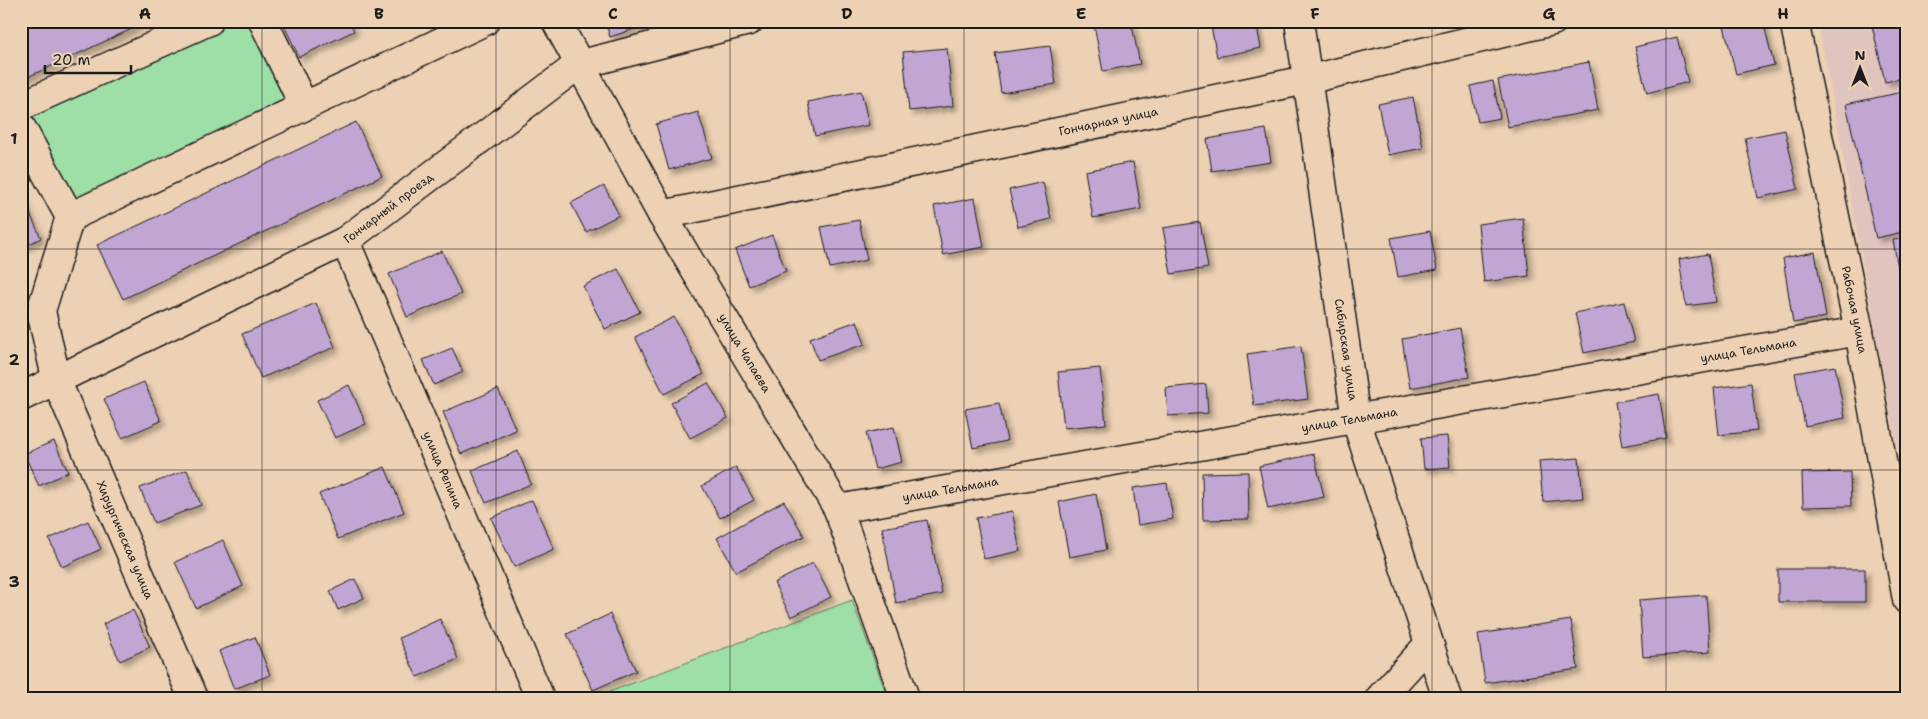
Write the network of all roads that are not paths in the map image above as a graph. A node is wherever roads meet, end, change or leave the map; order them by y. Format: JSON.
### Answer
{"nodes":[{"id":1,"x":210,"y":21,"type":"edge"},
{"id":2,"x":263,"y":21,"type":"edge"},
{"id":3,"x":486,"y":21,"type":"edge"},
{"id":4,"x":556,"y":21,"type":"edge"},
{"id":5,"x":749,"y":21,"type":"edge"},
{"id":6,"x":1299,"y":21,"type":"edge"},
{"id":7,"x":1553,"y":21,"type":"edge"},
{"id":8,"x":1794,"y":21,"type":"edge"},
{"id":9,"x":578,"y":65,"type":"junction"},
{"id":10,"x":1306,"y":80,"type":"junction"},
{"id":11,"x":21,"y":106,"type":"edge"},
{"id":12,"x":304,"y":106,"type":"junction"},
{"id":13,"x":21,"y":127,"type":"edge"},
{"id":14,"x":662,"y":215,"type":"junction"},
{"id":15,"x":70,"y":217,"type":"junction"},
{"id":16,"x":345,"y":241,"type":"junction"},
{"id":17,"x":1859,"y":331,"type":"junction"},
{"id":18,"x":57,"y":382,"type":"junction"},
{"id":19,"x":21,"y":397,"type":"edge"},
{"id":20,"x":1356,"y":420,"type":"junction"},
{"id":21,"x":838,"y":509,"type":"junction"},
{"id":22,"x":1907,"y":600,"type":"edge"},
{"id":23,"x":1429,"y":644,"type":"junction"},
{"id":24,"x":193,"y":698,"type":"edge"},
{"id":25,"x":540,"y":698,"type":"edge"},
{"id":26,"x":905,"y":698,"type":"edge"},
{"id":27,"x":1380,"y":698,"type":"edge"},
{"id":28,"x":1447,"y":698,"type":"edge"}],
"edges":[{"from":1,"to":11,"type":"street"},
{"from":2,"to":12,"type":"street"},
{"from":3,"to":12,"type":"street"},
{"from":4,"to":9,"type":"street","name":"улица Чапаева"},
{"from":5,"to":9,"type":"street","name":"Гончарный проезд"},
{"from":6,"to":10,"type":"street","name":"Сибирская улица"},
{"from":7,"to":10,"type":"street","name":"Гончарная улица"},
{"from":8,"to":17,"type":"street","name":"Рабочая улица"},
{"from":9,"to":14,"type":"street","name":"улица Чапаева"},
{"from":9,"to":16,"type":"street","name":"Гончарный проезд"},
{"from":10,"to":14,"type":"street","name":"Гончарная улица"},
{"from":10,"to":20,"type":"street","name":"Сибирская улица"},
{"from":12,"to":15,"type":"street"},
{"from":13,"to":15,"type":"street"},
{"from":14,"to":21,"type":"street","name":"улица Чапаева"},
{"from":15,"to":18,"type":"street","name":"Хирургическая улица"},
{"from":16,"to":18,"type":"street","name":"Гончарный проезд"},
{"from":16,"to":25,"type":"street","name":"улица Репина"},
{"from":17,"to":20,"type":"street","name":"улица Тельмана"},
{"from":17,"to":22,"type":"street","name":"Рабочая улица"},
{"from":18,"to":19,"type":"street","name":"Гончарный проезд"},
{"from":18,"to":24,"type":"street","name":"Хирургическая улица"},
{"from":20,"to":21,"type":"street","name":"улица Тельмана"},
{"from":20,"to":23,"type":"street","name":"Сибирская улица"},
{"from":21,"to":26,"type":"street","name":"улица Чапаева"},
{"from":23,"to":27,"type":"street"},
{"from":23,"to":28,"type":"street","name":"Сибирская улица"}]}
